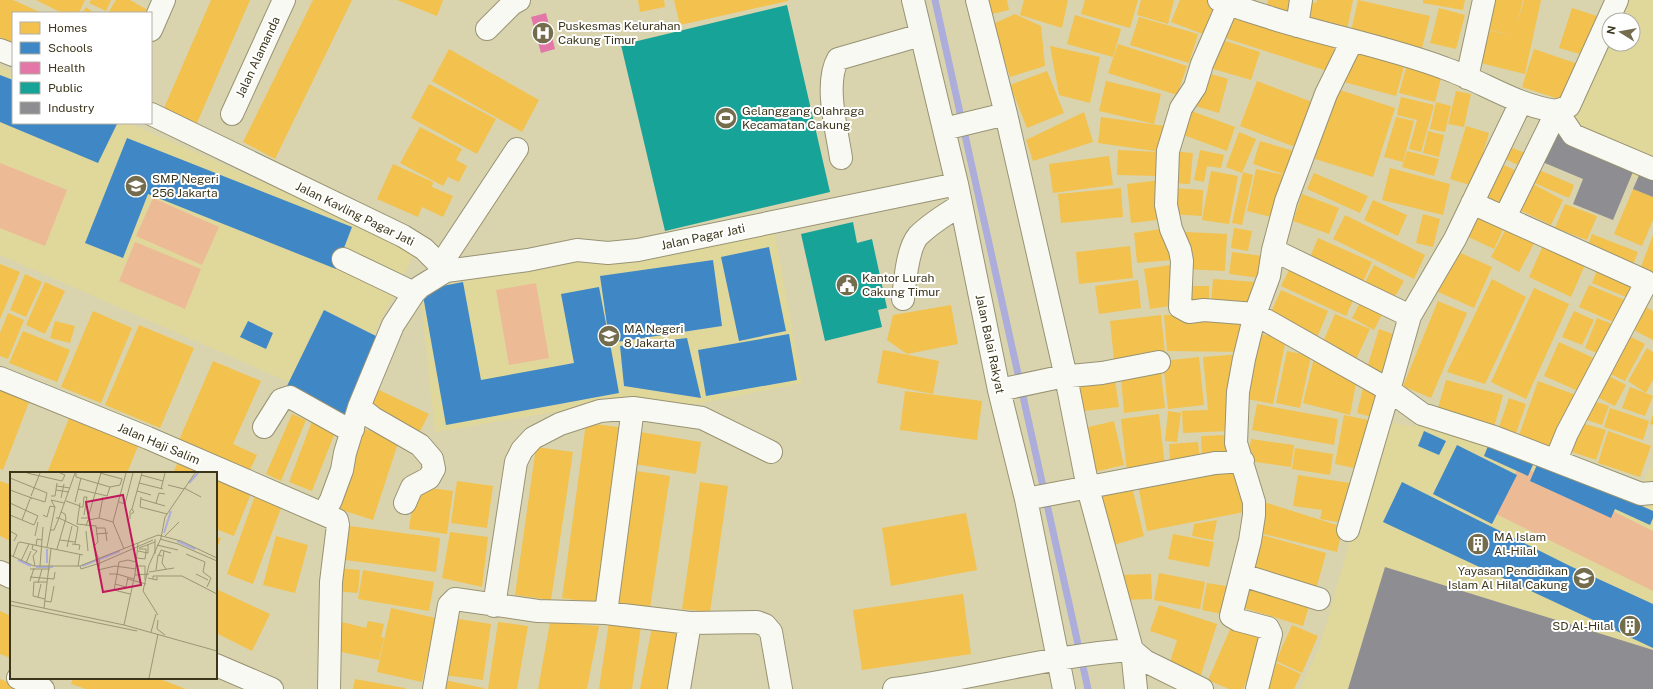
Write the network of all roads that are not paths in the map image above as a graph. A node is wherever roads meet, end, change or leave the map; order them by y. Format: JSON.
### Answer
{"nodes":[{"id":1,"x":164,"y":0,"type":"edge"},
{"id":2,"x":284,"y":0,"type":"edge"},
{"id":3,"x":519,"y":0,"type":"edge"},
{"id":4,"x":913,"y":0,"type":"edge"},
{"id":5,"x":977,"y":0,"type":"edge"},
{"id":6,"x":1301,"y":0,"type":"edge"},
{"id":7,"x":1484,"y":0,"type":"edge"},
{"id":8,"x":1617,"y":0,"type":"edge"},
{"id":9,"x":1224,"y":2,"type":"edge"},
{"id":10,"x":1296,"y":26,"type":"junction"},
{"id":11,"x":152,"y":28,"type":"edge"},
{"id":12,"x":487,"y":29,"type":"dead end"},
{"id":13,"x":921,"y":35,"type":"junction"},
{"id":14,"x":1352,"y":41,"type":"junction"},
{"id":15,"x":0,"y":50,"type":"edge"},
{"id":16,"x":12,"y":55,"type":"edge"},
{"id":17,"x":1467,"y":78,"type":"junction"},
{"id":18,"x":1521,"y":102,"type":"junction"},
{"id":19,"x":1557,"y":112,"type":"junction"},
{"id":20,"x":152,"y":114,"type":"edge"},
{"id":21,"x":232,"y":114,"type":"dead end"},
{"id":22,"x":1002,"y":115,"type":"junction"},
{"id":23,"x":950,"y":127,"type":"junction"},
{"id":24,"x":517,"y":149,"type":"dead end"},
{"id":25,"x":841,"y":158,"type":"dead end"},
{"id":26,"x":1653,"y":169,"type":"edge"},
{"id":27,"x":957,"y":184,"type":"junction"},
{"id":28,"x":1472,"y":202,"type":"junction"},
{"id":29,"x":961,"y":205,"type":"junction"},
{"id":30,"x":1505,"y":217,"type":"junction"},
{"id":31,"x":1273,"y":250,"type":"junction"},
{"id":32,"x":343,"y":259,"type":"dead end"},
{"id":33,"x":443,"y":267,"type":"junction"},
{"id":34,"x":414,"y":293,"type":"junction"},
{"id":35,"x":903,"y":299,"type":"dead end"},
{"id":36,"x":1255,"y":314,"type":"junction"},
{"id":37,"x":1410,"y":316,"type":"junction"},
{"id":38,"x":1159,"y":362,"type":"dead end"},
{"id":39,"x":1063,"y":377,"type":"junction"},
{"id":40,"x":0,"y":378,"type":"edge"},
{"id":41,"x":1008,"y":388,"type":"junction"},
{"id":42,"x":1389,"y":390,"type":"junction"},
{"id":43,"x":359,"y":407,"type":"junction"},
{"id":44,"x":633,"y":408,"type":"junction"},
{"id":45,"x":264,"y":427,"type":"dead end"},
{"id":46,"x":353,"y":429,"type":"junction"},
{"id":47,"x":771,"y":452,"type":"dead end"},
{"id":48,"x":1556,"y":460,"type":"junction"},
{"id":49,"x":1243,"y":461,"type":"junction"},
{"id":50,"x":1083,"y":487,"type":"junction"},
{"id":51,"x":1653,"y":493,"type":"edge"},
{"id":52,"x":1034,"y":497,"type":"junction"},
{"id":53,"x":404,"y":503,"type":"dead end"},
{"id":54,"x":324,"y":513,"type":"junction"},
{"id":55,"x":1348,"y":530,"type":"dead end"},
{"id":56,"x":0,"y":572,"type":"edge"},
{"id":57,"x":1242,"y":575,"type":"junction"},
{"id":58,"x":10,"y":576,"type":"edge"},
{"id":59,"x":1319,"y":599,"type":"dead end"},
{"id":60,"x":494,"y":606,"type":"junction"},
{"id":61,"x":606,"y":613,"type":"junction"},
{"id":62,"x":690,"y":623,"type":"junction"},
{"id":63,"x":1123,"y":651,"type":"junction"},
{"id":64,"x":1067,"y":658,"type":"junction"},
{"id":65,"x":217,"y":665,"type":"edge"},
{"id":66,"x":0,"y":670,"type":"edge"},
{"id":67,"x":10,"y":675,"type":"edge"},
{"id":68,"x":20,"y":679,"type":"edge"},
{"id":69,"x":43,"y":689,"type":"edge"},
{"id":70,"x":272,"y":689,"type":"edge"},
{"id":71,"x":329,"y":689,"type":"edge"},
{"id":72,"x":434,"y":689,"type":"edge"},
{"id":73,"x":678,"y":689,"type":"edge"},
{"id":74,"x":781,"y":689,"type":"edge"},
{"id":75,"x":894,"y":689,"type":"edge"},
{"id":76,"x":1064,"y":689,"type":"edge"},
{"id":77,"x":1136,"y":689,"type":"edge"},
{"id":78,"x":1202,"y":689,"type":"edge"},
{"id":79,"x":1257,"y":689,"type":"edge"}],
"edges":[{"from":1,"to":11,"type":"street"},
{"from":2,"to":21,"type":"street","name":"Jalan Alamanda"},
{"from":3,"to":12,"type":"street"},
{"from":4,"to":13,"type":"street","name":"Jalan Balai Rakyat"},
{"from":5,"to":22,"type":"street"},
{"from":6,"to":10,"type":"street"},
{"from":7,"to":17,"type":"street"},
{"from":8,"to":19,"type":"street"},
{"from":9,"to":10,"type":"street"},
{"from":9,"to":36,"type":"street"},
{"from":10,"to":14,"type":"street"},
{"from":13,"to":23,"type":"street","name":"Jalan Balai Rakyat"},
{"from":13,"to":25,"type":"street"},
{"from":14,"to":17,"type":"street"},
{"from":14,"to":31,"type":"street"},
{"from":15,"to":16,"type":"street"},
{"from":17,"to":18,"type":"street"},
{"from":18,"to":19,"type":"street"},
{"from":18,"to":28,"type":"street"},
{"from":19,"to":26,"type":"street"},
{"from":19,"to":30,"type":"street"},
{"from":20,"to":33,"type":"street","name":"Jalan Kavling Pagar Jati"},
{"from":22,"to":23,"type":"street"},
{"from":22,"to":39,"type":"street"},
{"from":23,"to":27,"type":"street","name":"Jalan Balai Rakyat"},
{"from":24,"to":33,"type":"street"},
{"from":27,"to":29,"type":"street","name":"Jalan Balai Rakyat"},
{"from":27,"to":33,"type":"street","name":"Jalan Pagar Jati"},
{"from":28,"to":30,"type":"street"},
{"from":28,"to":37,"type":"street"},
{"from":29,"to":35,"type":"street"},
{"from":29,"to":41,"type":"street","name":"Jalan Balai Rakyat"},
{"from":30,"to":48,"type":"street"},
{"from":31,"to":36,"type":"street"},
{"from":31,"to":37,"type":"street"},
{"from":32,"to":34,"type":"street"},
{"from":33,"to":34,"type":"street"},
{"from":34,"to":43,"type":"street"},
{"from":36,"to":42,"type":"street"},
{"from":36,"to":49,"type":"street"},
{"from":37,"to":42,"type":"street"},
{"from":38,"to":39,"type":"street"},
{"from":39,"to":41,"type":"street"},
{"from":39,"to":50,"type":"street"},
{"from":40,"to":54,"type":"street","name":"Jalan Haji Salim"},
{"from":41,"to":52,"type":"street","name":"Jalan Balai Rakyat"},
{"from":42,"to":48,"type":"street"},
{"from":42,"to":55,"type":"street"},
{"from":43,"to":46,"type":"street"},
{"from":43,"to":53,"type":"street"},
{"from":44,"to":47,"type":"street"},
{"from":44,"to":60,"type":"street"},
{"from":44,"to":61,"type":"street"},
{"from":45,"to":46,"type":"street"},
{"from":46,"to":54,"type":"street"},
{"from":48,"to":51,"type":"street"},
{"from":49,"to":50,"type":"street"},
{"from":49,"to":57,"type":"street"},
{"from":50,"to":52,"type":"street"},
{"from":50,"to":63,"type":"street"},
{"from":52,"to":64,"type":"street","name":"Jalan Balai Rakyat"},
{"from":54,"to":71,"type":"street","name":"Jalan Haji Salim"},
{"from":56,"to":58,"type":"street"},
{"from":57,"to":59,"type":"street"},
{"from":57,"to":79,"type":"street"},
{"from":60,"to":61,"type":"street"},
{"from":60,"to":72,"type":"street"},
{"from":61,"to":62,"type":"street"},
{"from":62,"to":73,"type":"street"},
{"from":62,"to":74,"type":"street"},
{"from":63,"to":64,"type":"street"},
{"from":63,"to":77,"type":"street"},
{"from":63,"to":78,"type":"street"},
{"from":64,"to":75,"type":"street"},
{"from":64,"to":76,"type":"street","name":"Jalan Balai Rakyat"},
{"from":65,"to":70,"type":"street"},
{"from":66,"to":67,"type":"street"},
{"from":68,"to":69,"type":"street"}]}
